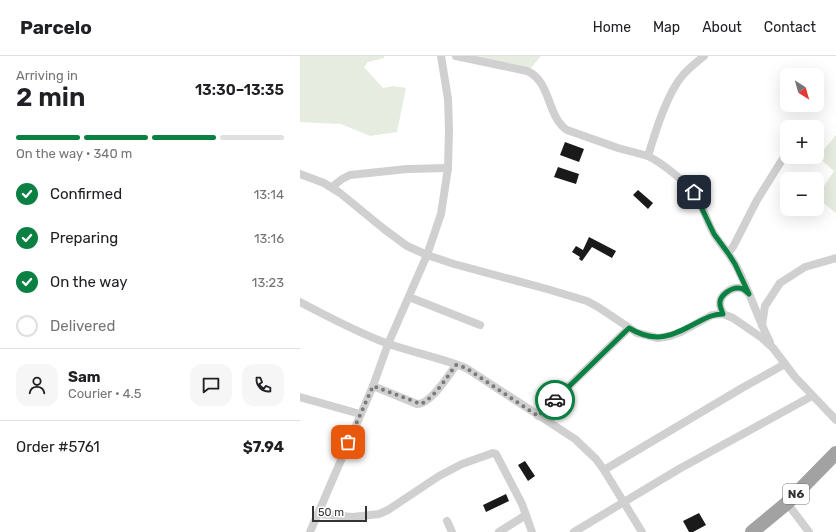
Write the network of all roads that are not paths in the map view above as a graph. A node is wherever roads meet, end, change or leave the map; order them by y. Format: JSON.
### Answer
{"nodes":[{"id":1,"x":441,"y":56,"type":"edge"},
{"id":2,"x":456,"y":56,"type":"edge"},
{"id":3,"x":704,"y":56,"type":"edge"},
{"id":4,"x":648,"y":156,"type":"junction"},
{"id":5,"x":780,"y":163,"type":"edge"},
{"id":6,"x":448,"y":168,"type":"junction"},
{"id":7,"x":300,"y":174,"type":"edge"},
{"id":8,"x":332,"y":187,"type":"junction"},
{"id":9,"x":728,"y":253,"type":"junction"},
{"id":10,"x":427,"y":255,"type":"junction"},
{"id":11,"x":836,"y":258,"type":"edge"},
{"id":12,"x":749,"y":294,"type":"junction"},
{"id":13,"x":409,"y":297,"type":"junction"},
{"id":14,"x":300,"y":302,"type":"edge"},
{"id":15,"x":723,"y":314,"type":"junction"},
{"id":16,"x":480,"y":324,"type":"dead end"},
{"id":17,"x":762,"y":326,"type":"junction"},
{"id":18,"x":629,"y":328,"type":"junction"},
{"id":19,"x":388,"y":344,"type":"junction"},
{"id":20,"x":773,"y":348,"type":"junction"},
{"id":21,"x":785,"y":364,"type":"junction"},
{"id":22,"x":456,"y":365,"type":"junction"},
{"id":23,"x":373,"y":386,"type":"junction"},
{"id":24,"x":812,"y":396,"type":"junction"},
{"id":25,"x":300,"y":397,"type":"edge"},
{"id":26,"x":360,"y":414,"type":"junction"},
{"id":27,"x":538,"y":416,"type":"junction"},
{"id":28,"x":836,"y":420,"type":"edge"},
{"id":29,"x":836,"y":452,"type":"edge"},
{"id":30,"x":604,"y":470,"type":"junction"},
{"id":31,"x":624,"y":502,"type":"junction"},
{"id":32,"x":787,"y":503,"type":"junction"},
{"id":33,"x":318,"y":514,"type":"junction"},
{"id":34,"x":526,"y":515,"type":"junction"},
{"id":35,"x":446,"y":521,"type":"dead end"},
{"id":36,"x":310,"y":532,"type":"edge"},
{"id":37,"x":452,"y":532,"type":"edge"},
{"id":38,"x":499,"y":532,"type":"edge"},
{"id":39,"x":532,"y":532,"type":"edge"},
{"id":40,"x":574,"y":532,"type":"edge"},
{"id":41,"x":642,"y":532,"type":"edge"},
{"id":42,"x":752,"y":532,"type":"edge"},
{"id":43,"x":809,"y":532,"type":"edge"}],
"edges":[{"from":1,"to":6,"type":"street"},
{"from":2,"to":4,"type":"street"},
{"from":3,"to":4,"type":"street"},
{"from":4,"to":9,"type":"street"},
{"from":5,"to":9,"type":"street"},
{"from":6,"to":8,"type":"street"},
{"from":6,"to":10,"type":"street"},
{"from":7,"to":8,"type":"street"},
{"from":8,"to":10,"type":"street"},
{"from":9,"to":12,"type":"street"},
{"from":10,"to":13,"type":"street"},
{"from":10,"to":18,"type":"street"},
{"from":11,"to":17,"type":"street"},
{"from":12,"to":15,"type":"street"},
{"from":12,"to":17,"type":"street"},
{"from":13,"to":16,"type":"street"},
{"from":13,"to":19,"type":"street"},
{"from":14,"to":19,"type":"street"},
{"from":15,"to":18,"type":"street"},
{"from":15,"to":20,"type":"street"},
{"from":17,"to":20,"type":"street"},
{"from":18,"to":27,"type":"street"},
{"from":19,"to":22,"type":"street"},
{"from":19,"to":23,"type":"street"},
{"from":20,"to":21,"type":"street"},
{"from":21,"to":24,"type":"street"},
{"from":21,"to":30,"type":"street"},
{"from":22,"to":23,"type":"street"},
{"from":22,"to":27,"type":"street"},
{"from":23,"to":26,"type":"street"},
{"from":24,"to":28,"type":"street"},
{"from":24,"to":31,"type":"street"},
{"from":25,"to":26,"type":"street"},
{"from":26,"to":33,"type":"street"},
{"from":27,"to":30,"type":"street"},
{"from":29,"to":32,"type":"highway","number":"N6"},
{"from":30,"to":31,"type":"street"},
{"from":31,"to":40,"type":"street"},
{"from":31,"to":41,"type":"street"},
{"from":32,"to":42,"type":"highway","number":"N6"},
{"from":32,"to":43,"type":"street"},
{"from":33,"to":34,"type":"street"},
{"from":33,"to":36,"type":"street"},
{"from":34,"to":38,"type":"street"},
{"from":34,"to":39,"type":"street"},
{"from":35,"to":37,"type":"street"}]}
